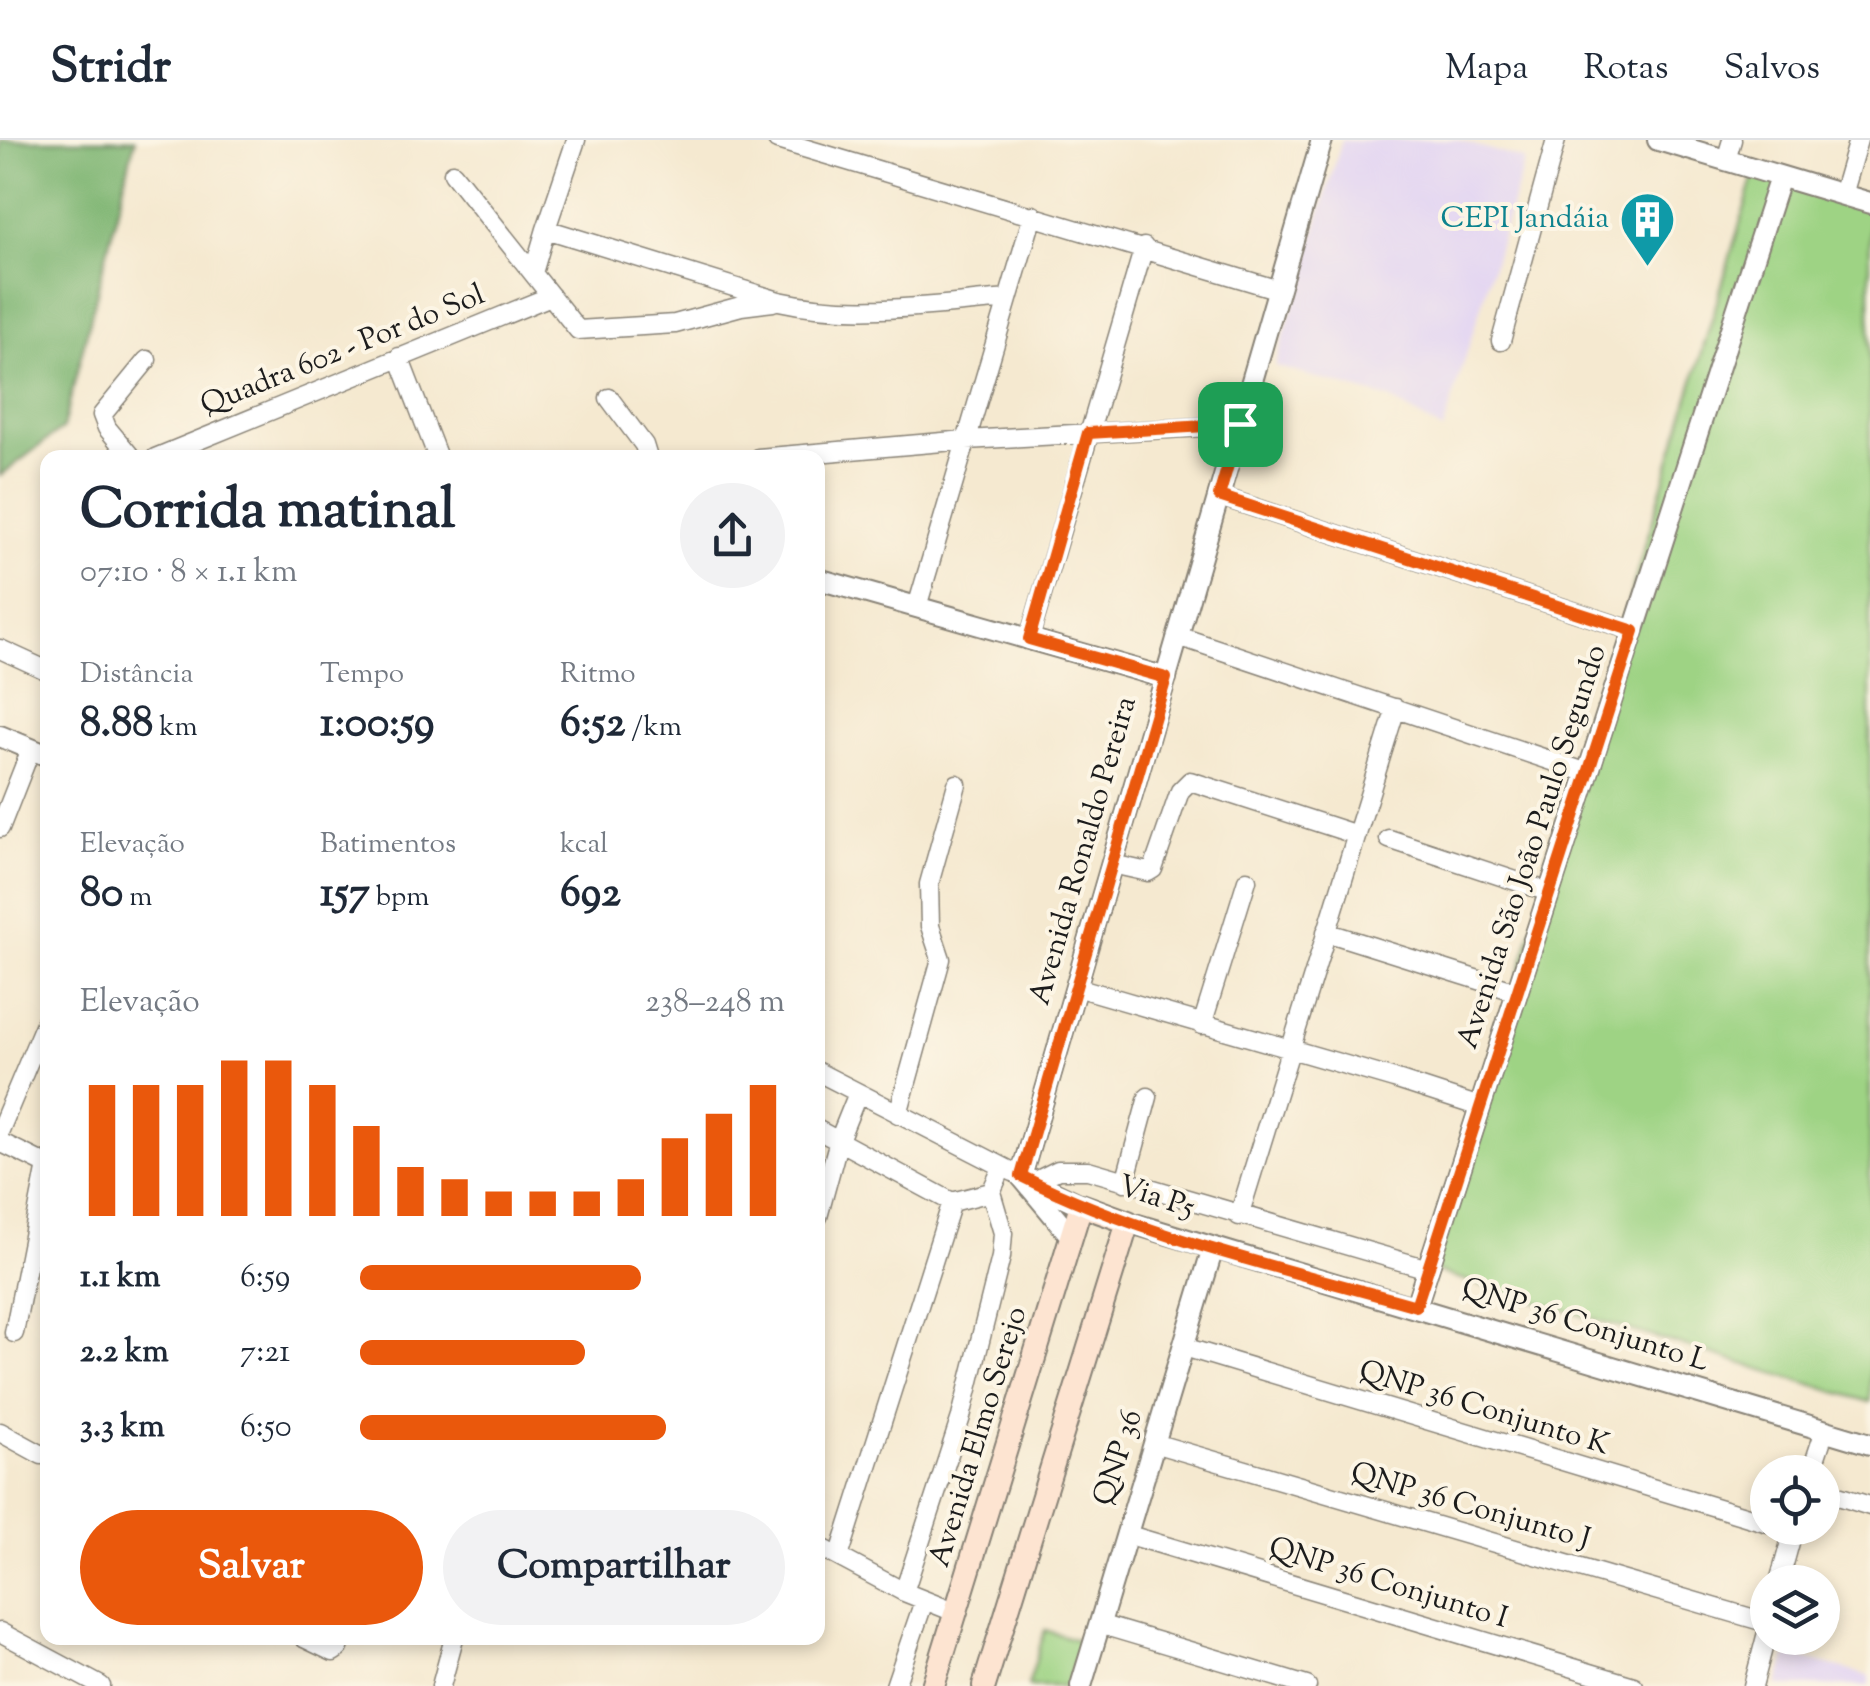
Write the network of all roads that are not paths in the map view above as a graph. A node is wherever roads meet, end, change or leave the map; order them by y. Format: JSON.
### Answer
{"nodes":[{"id":1,"x":576,"y":140,"type":"edge"},
{"id":2,"x":778,"y":140,"type":"edge"},
{"id":3,"x":1322,"y":140,"type":"edge"},
{"id":4,"x":1556,"y":140,"type":"edge"},
{"id":5,"x":1658,"y":140,"type":"edge"},
{"id":6,"x":1858,"y":140,"type":"edge"},
{"id":7,"x":1729,"y":150,"type":"edge"},
{"id":8,"x":452,"y":173,"type":"dead end"},
{"id":9,"x":1780,"y":177,"type":"junction"},
{"id":10,"x":1842,"y":195,"type":"junction"},
{"id":11,"x":1870,"y":203,"type":"edge"},
{"id":12,"x":1033,"y":215,"type":"junction"},
{"id":13,"x":546,"y":229,"type":"junction"},
{"id":14,"x":1144,"y":248,"type":"junction"},
{"id":15,"x":533,"y":272,"type":"junction"},
{"id":16,"x":1278,"y":290,"type":"junction"},
{"id":17,"x":551,"y":296,"type":"junction"},
{"id":18,"x":1008,"y":299,"type":"junction"},
{"id":19,"x":779,"y":301,"type":"junction"},
{"id":20,"x":1501,"y":341,"type":"dead end"},
{"id":21,"x":398,"y":358,"type":"junction"},
{"id":22,"x":147,"y":360,"type":"dead end"},
{"id":23,"x":609,"y":398,"type":"dead end"},
{"id":24,"x":1240,"y":424,"type":"junction"},
{"id":25,"x":1088,"y":433,"type":"junction"},
{"id":26,"x":966,"y":440,"type":"junction"},
{"id":27,"x":125,"y":450,"type":"edge"},
{"id":28,"x":174,"y":450,"type":"edge"},
{"id":29,"x":435,"y":450,"type":"edge"},
{"id":30,"x":646,"y":450,"type":"edge"},
{"id":31,"x":825,"y":452,"type":"edge"},
{"id":32,"x":1219,"y":496,"type":"junction"},
{"id":33,"x":825,"y":581,"type":"edge"},
{"id":34,"x":917,"y":607,"type":"junction"},
{"id":35,"x":1634,"y":631,"type":"junction"},
{"id":36,"x":1178,"y":636,"type":"junction"},
{"id":37,"x":1029,"y":639,"type":"junction"},
{"id":38,"x":0,"y":648,"type":"edge"},
{"id":39,"x":40,"y":668,"type":"edge"},
{"id":40,"x":1166,"y":678,"type":"junction"},
{"id":41,"x":1396,"y":708,"type":"junction"},
{"id":42,"x":0,"y":736,"type":"edge"},
{"id":43,"x":39,"y":753,"type":"edge"},
{"id":44,"x":1588,"y":773,"type":"junction"},
{"id":45,"x":957,"y":784,"type":"dead end"},
{"id":46,"x":0,"y":828,"type":"edge"},
{"id":47,"x":1356,"y":835,"type":"junction"},
{"id":48,"x":1389,"y":840,"type":"dead end"},
{"id":49,"x":1112,"y":864,"type":"junction"},
{"id":50,"x":1247,"y":880,"type":"dead end"},
{"id":51,"x":1550,"y":892,"type":"junction"},
{"id":52,"x":1326,"y":932,"type":"junction"},
{"id":53,"x":1076,"y":987,"type":"junction"},
{"id":54,"x":1517,"y":992,"type":"junction"},
{"id":55,"x":1202,"y":1025,"type":"junction"},
{"id":56,"x":40,"y":1035,"type":"edge"},
{"id":57,"x":1292,"y":1051,"type":"junction"},
{"id":58,"x":825,"y":1076,"type":"edge"},
{"id":59,"x":858,"y":1093,"type":"junction"},
{"id":60,"x":1148,"y":1097,"type":"dead end"},
{"id":61,"x":1480,"y":1108,"type":"junction"},
{"id":62,"x":898,"y":1114,"type":"junction"},
{"id":63,"x":0,"y":1130,"type":"edge"},
{"id":64,"x":825,"y":1133,"type":"edge"},
{"id":65,"x":839,"y":1140,"type":"junction"},
{"id":66,"x":0,"y":1142,"type":"edge"},
{"id":67,"x":40,"y":1161,"type":"edge"},
{"id":68,"x":1019,"y":1175,"type":"junction"},
{"id":69,"x":1125,"y":1182,"type":"junction"},
{"id":70,"x":825,"y":1191,"type":"edge"},
{"id":71,"x":992,"y":1192,"type":"junction"},
{"id":72,"x":952,"y":1202,"type":"junction"},
{"id":73,"x":40,"y":1205,"type":"edge"},
{"id":74,"x":1081,"y":1205,"type":"junction"},
{"id":75,"x":1239,"y":1216,"type":"junction"},
{"id":76,"x":1128,"y":1222,"type":"junction"},
{"id":77,"x":1071,"y":1236,"type":"junction"},
{"id":78,"x":1213,"y":1248,"type":"junction"},
{"id":79,"x":1428,"y":1269,"type":"junction"},
{"id":80,"x":1416,"y":1306,"type":"junction"},
{"id":81,"x":14,"y":1333,"type":"dead end"},
{"id":82,"x":1184,"y":1347,"type":"junction"},
{"id":83,"x":1824,"y":1430,"type":"junction"},
{"id":84,"x":0,"y":1432,"type":"edge"},
{"id":85,"x":1156,"y":1444,"type":"junction"},
{"id":86,"x":1870,"y":1444,"type":"edge"},
{"id":87,"x":40,"y":1453,"type":"edge"},
{"id":88,"x":1816,"y":1455,"type":"edge"},
{"id":89,"x":1840,"y":1497,"type":"edge"},
{"id":90,"x":1870,"y":1506,"type":"edge"},
{"id":91,"x":1750,"y":1518,"type":"edge"},
{"id":92,"x":1126,"y":1534,"type":"junction"},
{"id":93,"x":825,"y":1550,"type":"edge"},
{"id":94,"x":839,"y":1557,"type":"junction"},
{"id":95,"x":904,"y":1592,"type":"junction"},
{"id":96,"x":924,"y":1600,"type":"junction"},
{"id":97,"x":957,"y":1613,"type":"junction"},
{"id":98,"x":1750,"y":1621,"type":"edge"},
{"id":99,"x":1099,"y":1624,"type":"junction"},
{"id":100,"x":0,"y":1632,"type":"edge"},
{"id":101,"x":318,"y":1645,"type":"edge"},
{"id":102,"x":340,"y":1645,"type":"edge"},
{"id":103,"x":452,"y":1645,"type":"edge"},
{"id":104,"x":1760,"y":1655,"type":"edge"},
{"id":105,"x":934,"y":1685,"type":"edge"},
{"id":106,"x":101,"y":1686,"type":"edge"},
{"id":107,"x":440,"y":1686,"type":"edge"},
{"id":108,"x":895,"y":1686,"type":"edge"},
{"id":109,"x":984,"y":1686,"type":"edge"},
{"id":110,"x":1081,"y":1686,"type":"edge"},
{"id":111,"x":1307,"y":1686,"type":"edge"},
{"id":112,"x":1634,"y":1686,"type":"edge"},
{"id":113,"x":1752,"y":1686,"type":"edge"}],
"edges":[{"from":1,"to":13,"type":"street"},
{"from":2,"to":12,"type":"street"},
{"from":3,"to":16,"type":"street","name":"Avenida Ronaldo Pereira"},
{"from":4,"to":20,"type":"street"},
{"from":5,"to":7,"type":"street"},
{"from":6,"to":10,"type":"street"},
{"from":7,"to":9,"type":"street"},
{"from":8,"to":15,"type":"street"},
{"from":9,"to":10,"type":"street"},
{"from":9,"to":35,"type":"street","name":"Avenida São João Paulo Segundo"},
{"from":10,"to":11,"type":"street"},
{"from":12,"to":14,"type":"street"},
{"from":12,"to":18,"type":"street"},
{"from":13,"to":15,"type":"street"},
{"from":13,"to":19,"type":"street"},
{"from":14,"to":16,"type":"street"},
{"from":14,"to":25,"type":"street"},
{"from":15,"to":17,"type":"street"},
{"from":16,"to":24,"type":"street","name":"Avenida Ronaldo Pereira"},
{"from":17,"to":19,"type":"street"},
{"from":17,"to":21,"type":"street","name":"Quadra 602 - Por do Sol"},
{"from":18,"to":19,"type":"street"},
{"from":18,"to":26,"type":"street"},
{"from":21,"to":28,"type":"street","name":"Quadra 602 - Por do Sol"},
{"from":21,"to":29,"type":"street"},
{"from":22,"to":27,"type":"street"},
{"from":23,"to":30,"type":"street"},
{"from":24,"to":25,"type":"street"},
{"from":24,"to":32,"type":"street","name":"Avenida Ronaldo Pereira"},
{"from":25,"to":26,"type":"street"},
{"from":25,"to":37,"type":"street"},
{"from":26,"to":31,"type":"street"},
{"from":26,"to":34,"type":"street"},
{"from":32,"to":35,"type":"street"},
{"from":32,"to":36,"type":"street","name":"Avenida Ronaldo Pereira"},
{"from":33,"to":34,"type":"street"},
{"from":34,"to":37,"type":"street"},
{"from":35,"to":44,"type":"street","name":"Avenida São João Paulo Segundo"},
{"from":36,"to":40,"type":"street","name":"Avenida Ronaldo Pereira"},
{"from":36,"to":41,"type":"street"},
{"from":37,"to":40,"type":"street"},
{"from":38,"to":39,"type":"street"},
{"from":40,"to":49,"type":"street","name":"Avenida Ronaldo Pereira"},
{"from":41,"to":44,"type":"street"},
{"from":41,"to":47,"type":"street"},
{"from":42,"to":43,"type":"street"},
{"from":43,"to":46,"type":"street"},
{"from":44,"to":51,"type":"street","name":"Avenida São João Paulo Segundo"},
{"from":45,"to":62,"type":"street"},
{"from":47,"to":49,"type":"street"},
{"from":47,"to":52,"type":"street"},
{"from":48,"to":51,"type":"street"},
{"from":49,"to":53,"type":"street","name":"Avenida Ronaldo Pereira"},
{"from":50,"to":55,"type":"street"},
{"from":51,"to":54,"type":"street","name":"Avenida São João Paulo Segundo"},
{"from":52,"to":54,"type":"street"},
{"from":52,"to":57,"type":"street"},
{"from":53,"to":55,"type":"street"},
{"from":53,"to":68,"type":"street","name":"Avenida Ronaldo Pereira"},
{"from":54,"to":61,"type":"street","name":"Avenida São João Paulo Segundo"},
{"from":55,"to":57,"type":"street"},
{"from":56,"to":63,"type":"street"},
{"from":57,"to":61,"type":"street"},
{"from":57,"to":75,"type":"street"},
{"from":58,"to":59,"type":"street"},
{"from":59,"to":62,"type":"street"},
{"from":59,"to":65,"type":"street"},
{"from":60,"to":69,"type":"street"},
{"from":61,"to":79,"type":"street","name":"Avenida São João Paulo Segundo"},
{"from":62,"to":68,"type":"street"},
{"from":64,"to":65,"type":"street"},
{"from":65,"to":70,"type":"street"},
{"from":65,"to":72,"type":"street"},
{"from":66,"to":67,"type":"street"},
{"from":68,"to":69,"type":"street"},
{"from":68,"to":71,"type":"street"},
{"from":68,"to":74,"type":"street"},
{"from":68,"to":77,"type":"street"},
{"from":69,"to":75,"type":"street"},
{"from":71,"to":72,"type":"street"},
{"from":71,"to":95,"type":"street"},
{"from":72,"to":94,"type":"street"},
{"from":73,"to":81,"type":"street"},
{"from":74,"to":76,"type":"main road","name":"Via P5"},
{"from":74,"to":77,"type":"main road","name":"Avenida Elmo Serejo"},
{"from":75,"to":79,"type":"street"},
{"from":76,"to":78,"type":"street","name":"Via P5"},
{"from":76,"to":109,"type":"main road"},
{"from":77,"to":97,"type":"main road","name":"Avenida Elmo Serejo"},
{"from":78,"to":80,"type":"street","name":"QNP 36 Conjunto L"},
{"from":78,"to":82,"type":"street","name":"QNP 36"},
{"from":79,"to":80,"type":"street","name":"Avenida São João Paulo Segundo"},
{"from":80,"to":83,"type":"street","name":"QNP 36 Conjunto L"},
{"from":82,"to":85,"type":"street","name":"QNP 36"},
{"from":82,"to":91,"type":"street","name":"QNP 36 Conjunto K"},
{"from":83,"to":86,"type":"street"},
{"from":83,"to":88,"type":"street"},
{"from":84,"to":87,"type":"street"},
{"from":85,"to":92,"type":"street","name":"QNP 36"},
{"from":85,"to":98,"type":"street","name":"QNP 36 Conjunto J"},
{"from":89,"to":90,"type":"street"},
{"from":92,"to":99,"type":"street","name":"QNP 36"},
{"from":92,"to":112,"type":"street","name":"QNP 36 Conjunto I"},
{"from":93,"to":94,"type":"street"},
{"from":94,"to":95,"type":"street"},
{"from":95,"to":96,"type":"street"},
{"from":96,"to":97,"type":"street"},
{"from":96,"to":108,"type":"street"},
{"from":97,"to":105,"type":"main road","name":"Avenida Elmo Serejo"},
{"from":99,"to":110,"type":"street","name":"QNP 36"},
{"from":99,"to":111,"type":"street"},
{"from":100,"to":106,"type":"street"},
{"from":101,"to":102,"type":"street"},
{"from":103,"to":107,"type":"street"},
{"from":104,"to":113,"type":"street"}]}
